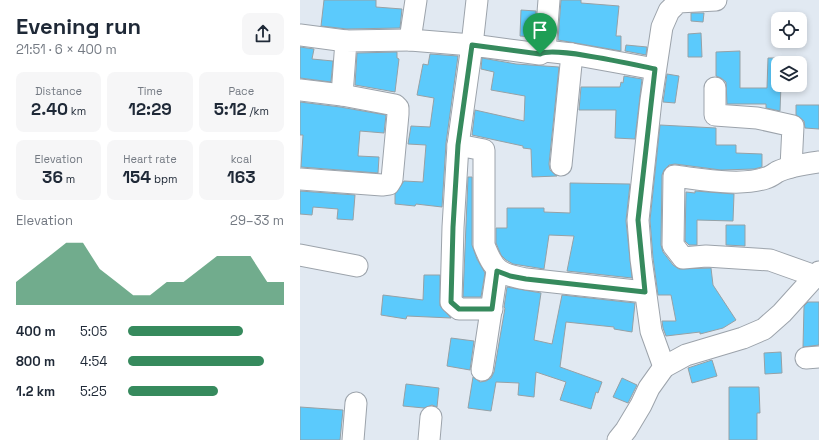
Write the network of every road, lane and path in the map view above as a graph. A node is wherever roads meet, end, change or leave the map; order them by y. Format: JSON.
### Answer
{"nodes":[{"id":1,"x":416,"y":0,"type":"edge"},
{"id":2,"x":477,"y":0,"type":"edge"},
{"id":3,"x":549,"y":0,"type":"edge"},
{"id":4,"x":716,"y":0,"type":"edge"},
{"id":5,"x":300,"y":35,"type":"edge"},
{"id":6,"x":410,"y":40,"type":"junction"},
{"id":7,"x":346,"y":41,"type":"junction"},
{"id":8,"x":472,"y":45,"type":"junction"},
{"id":9,"x":545,"y":51,"type":"junction"},
{"id":10,"x":572,"y":54,"type":"junction"},
{"id":11,"x":655,"y":69,"type":"junction"},
{"id":12,"x":715,"y":88,"type":"dead end"},
{"id":13,"x":300,"y":90,"type":"edge"},
{"id":14,"x":342,"y":95,"type":"junction"},
{"id":15,"x":458,"y":145,"type":"junction"},
{"id":16,"x":819,"y":162,"type":"edge"},
{"id":17,"x":561,"y":165,"type":"dead end"},
{"id":18,"x":791,"y":167,"type":"junction"},
{"id":19,"x":300,"y":179,"type":"edge"},
{"id":20,"x":300,"y":256,"type":"edge"},
{"id":21,"x":357,"y":266,"type":"dead end"},
{"id":22,"x":497,"y":271,"type":"junction"},
{"id":23,"x":817,"y":274,"type":"edge"},
{"id":24,"x":645,"y":292,"type":"junction"},
{"id":25,"x":492,"y":309,"type":"junction"},
{"id":26,"x":664,"y":367,"type":"junction"},
{"id":27,"x":482,"y":370,"type":"dead end"},
{"id":28,"x":356,"y":403,"type":"dead end"},
{"id":29,"x":431,"y":417,"type":"dead end"},
{"id":30,"x":353,"y":440,"type":"edge"},
{"id":31,"x":429,"y":440,"type":"edge"},
{"id":32,"x":618,"y":440,"type":"edge"}],
"edges":[{"from":1,"to":6,"type":"street"},
{"from":2,"to":8,"type":"street"},
{"from":3,"to":9,"type":"street"},
{"from":4,"to":11,"type":"street"},
{"from":5,"to":7,"type":"street"},
{"from":6,"to":7,"type":"street"},
{"from":6,"to":8,"type":"street"},
{"from":7,"to":14,"type":"street"},
{"from":8,"to":9,"type":"street"},
{"from":8,"to":15,"type":"street"},
{"from":9,"to":10,"type":"street"},
{"from":10,"to":11,"type":"street"},
{"from":10,"to":17,"type":"street"},
{"from":11,"to":24,"type":"street"},
{"from":12,"to":18,"type":"street"},
{"from":13,"to":14,"type":"street"},
{"from":14,"to":19,"type":"street"},
{"from":15,"to":22,"type":"street"},
{"from":15,"to":25,"type":"street"},
{"from":16,"to":18,"type":"street"},
{"from":18,"to":23,"type":"street"},
{"from":20,"to":21,"type":"street"},
{"from":22,"to":24,"type":"street"},
{"from":22,"to":25,"type":"street"},
{"from":23,"to":26,"type":"street"},
{"from":24,"to":26,"type":"street"},
{"from":25,"to":27,"type":"street"},
{"from":26,"to":32,"type":"street"},
{"from":28,"to":30,"type":"street"},
{"from":29,"to":31,"type":"street"}]}
